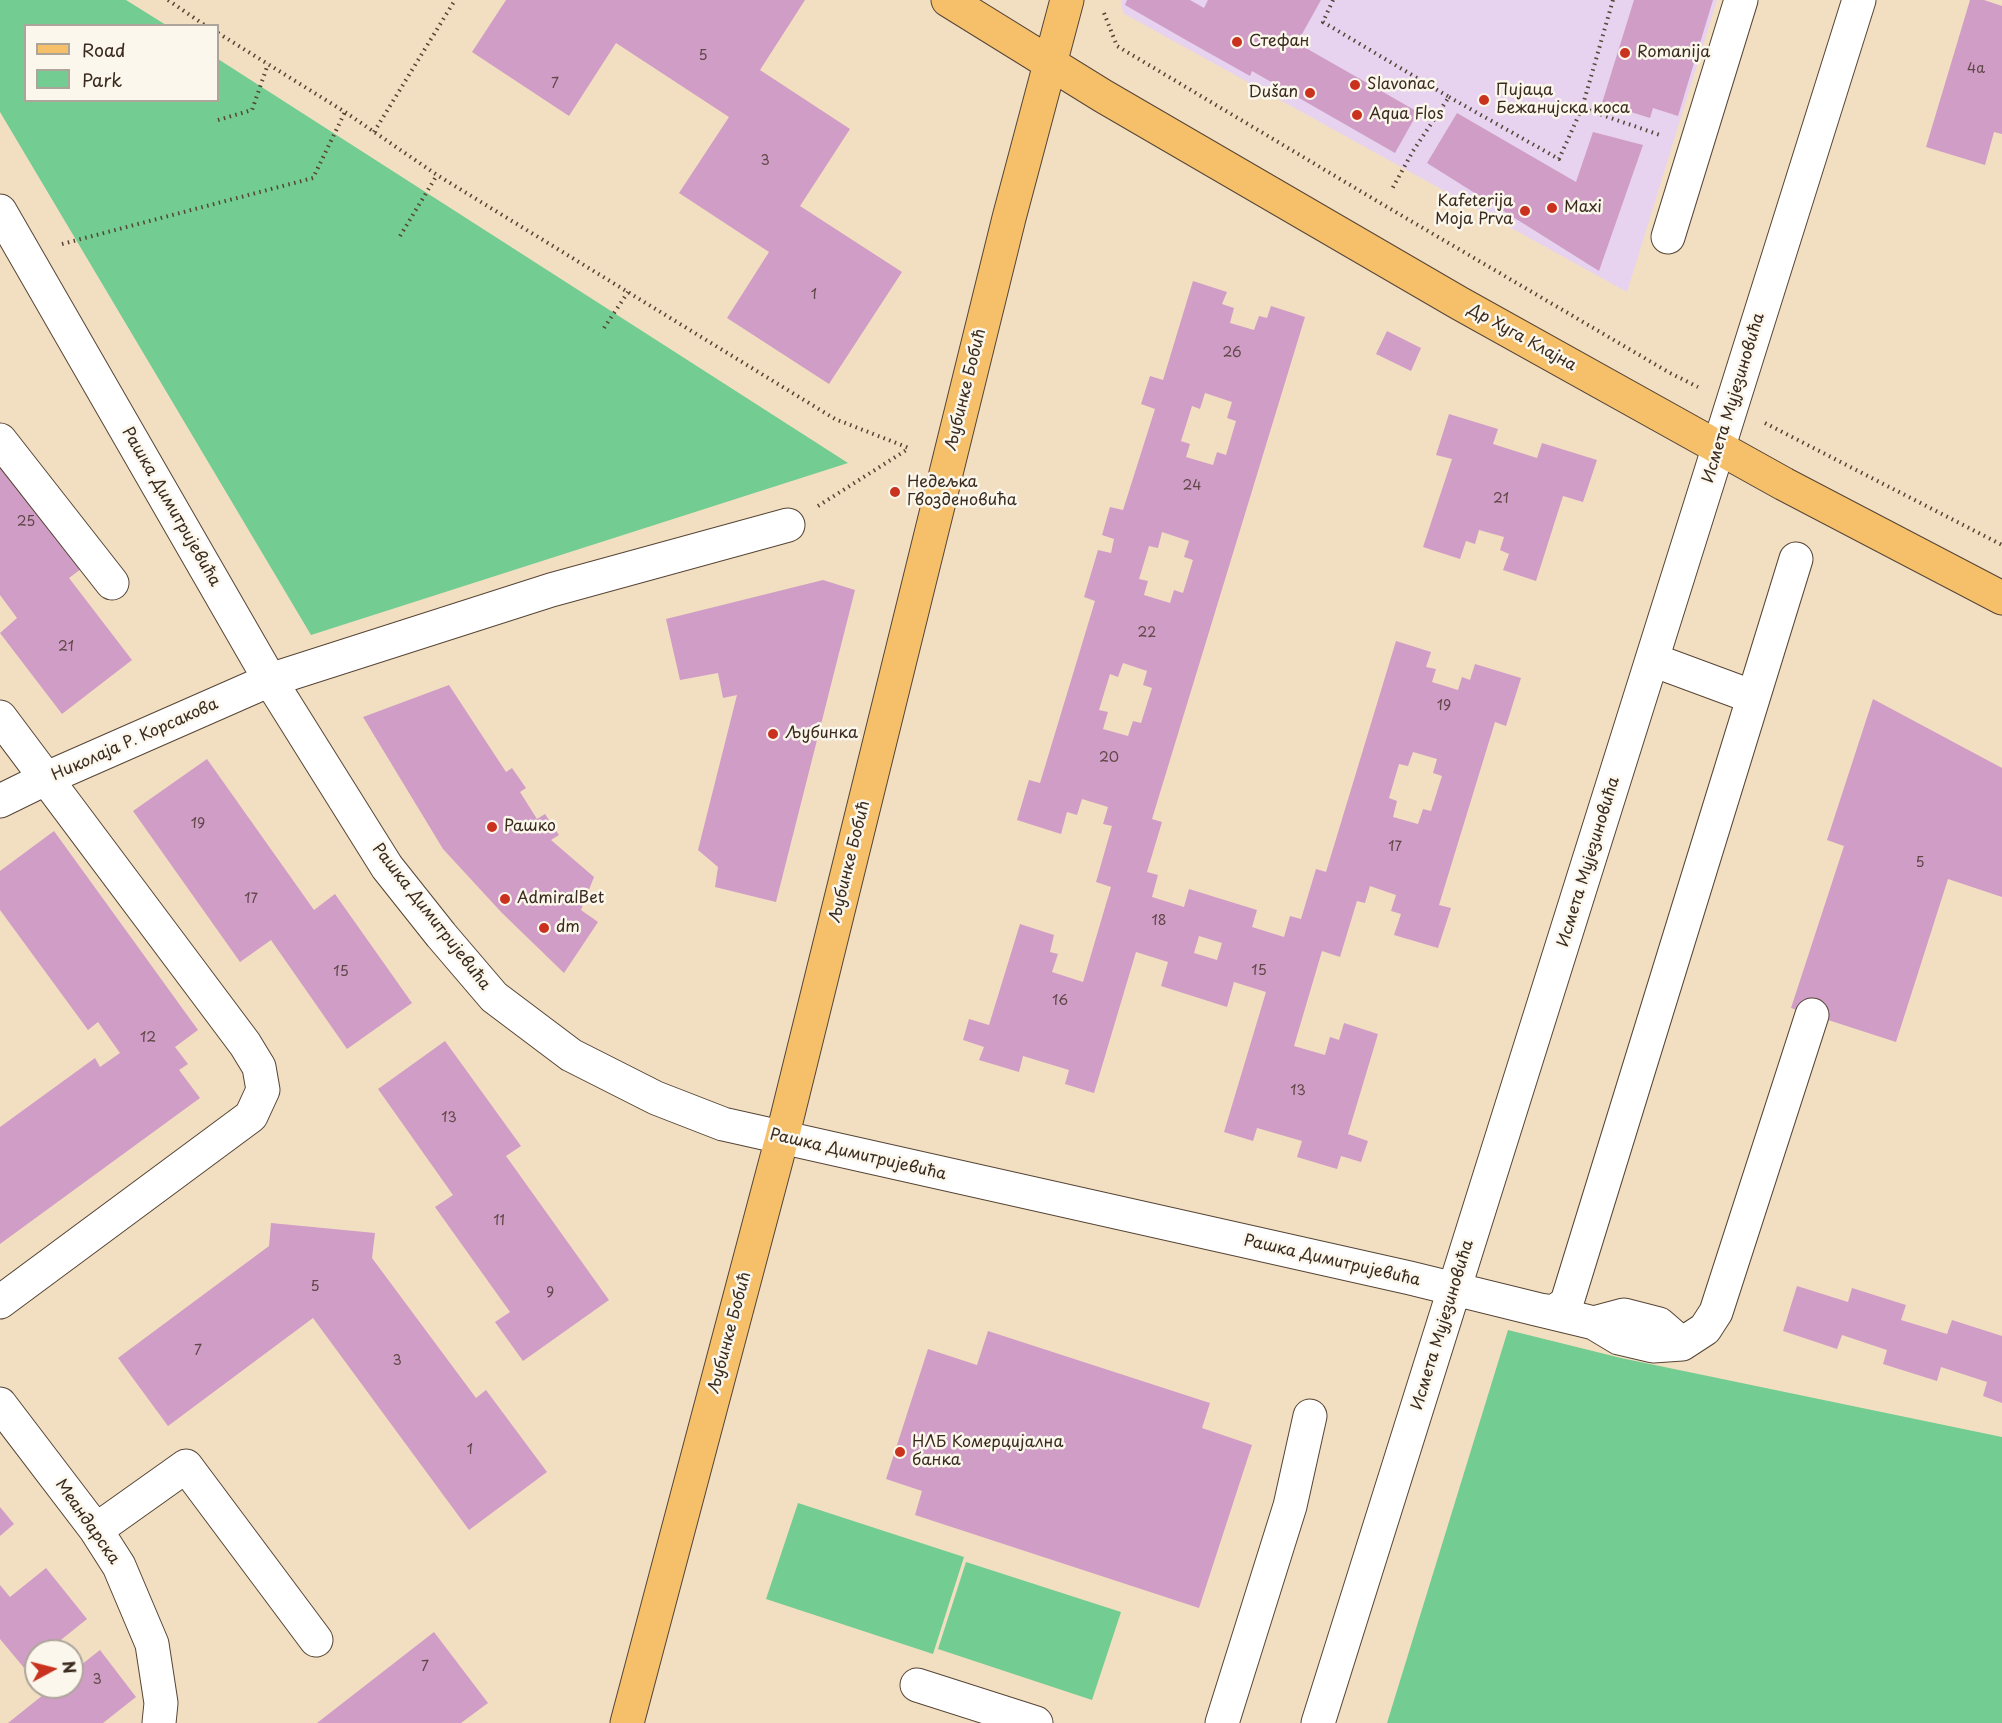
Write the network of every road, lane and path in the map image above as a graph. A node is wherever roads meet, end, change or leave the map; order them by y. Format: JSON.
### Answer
{"nodes":[{"id":1,"x":168,"y":0,"type":"edge"},
{"id":2,"x":455,"y":0,"type":"edge"},
{"id":3,"x":948,"y":0,"type":"edge"},
{"id":4,"x":1067,"y":0,"type":"edge"},
{"id":5,"x":1333,"y":0,"type":"edge"},
{"id":6,"x":1613,"y":0,"type":"edge"},
{"id":7,"x":1741,"y":0,"type":"edge"},
{"id":8,"x":1859,"y":0,"type":"edge"},
{"id":9,"x":1104,"y":10,"type":"dead end"},
{"id":10,"x":203,"y":24,"type":"edge"},
{"id":11,"x":219,"y":34,"type":"edge"},
{"id":12,"x":1050,"y":63,"type":"junction"},
{"id":13,"x":268,"y":64,"type":"junction"},
{"id":14,"x":1449,"y":97,"type":"junction"},
{"id":15,"x":1582,"y":108,"type":"junction"},
{"id":16,"x":345,"y":112,"type":"junction"},
{"id":17,"x":218,"y":120,"type":"dead end"},
{"id":18,"x":374,"y":132,"type":"junction"},
{"id":19,"x":1696,"y":148,"type":"junction"},
{"id":20,"x":437,"y":175,"type":"junction"},
{"id":21,"x":1391,"y":191,"type":"dead end"},
{"id":22,"x":0,"y":211,"type":"edge"},
{"id":23,"x":400,"y":236,"type":"dead end"},
{"id":24,"x":1668,"y":237,"type":"dead end"},
{"id":25,"x":25,"y":255,"type":"junction"},
{"id":26,"x":628,"y":292,"type":"junction"},
{"id":27,"x":604,"y":328,"type":"dead end"},
{"id":28,"x":1732,"y":405,"type":"junction"},
{"id":29,"x":0,"y":440,"type":"edge"},
{"id":30,"x":1718,"y":447,"type":"junction"},
{"id":31,"x":909,"y":448,"type":"junction"},
{"id":32,"x":948,"y":464,"type":"junction"},
{"id":33,"x":788,"y":525,"type":"joint"},
{"id":34,"x":2002,"y":545,"type":"edge"},
{"id":35,"x":1796,"y":559,"type":"dead end"},
{"id":36,"x":112,"y":583,"type":"dead end"},
{"id":37,"x":2002,"y":598,"type":"edge"},
{"id":38,"x":1653,"y":660,"type":"junction"},
{"id":39,"x":270,"y":680,"type":"junction"},
{"id":40,"x":1753,"y":697,"type":"junction"},
{"id":41,"x":0,"y":717,"type":"edge"},
{"id":42,"x":47,"y":778,"type":"junction"},
{"id":43,"x":0,"y":801,"type":"edge"},
{"id":44,"x":1812,"y":1015,"type":"dead end"},
{"id":45,"x":782,"y":1138,"type":"junction"},
{"id":46,"x":1455,"y":1289,"type":"junction"},
{"id":47,"x":0,"y":1302,"type":"edge"},
{"id":48,"x":1539,"y":1310,"type":"junction"},
{"id":49,"x":0,"y":1404,"type":"edge"},
{"id":50,"x":1310,"y":1416,"type":"dead end"},
{"id":51,"x":96,"y":1530,"type":"junction"},
{"id":52,"x":316,"y":1640,"type":"dead end"},
{"id":53,"x":916,"y":1685,"type":"dead end"},
{"id":54,"x":159,"y":1723,"type":"edge"},
{"id":55,"x":627,"y":1723,"type":"edge"},
{"id":56,"x":1036,"y":1723,"type":"edge"},
{"id":57,"x":1222,"y":1723,"type":"edge"},
{"id":58,"x":1318,"y":1723,"type":"edge"}],
"edges":[{"from":1,"to":10,"type":"path"},
{"from":2,"to":18,"type":"path"},
{"from":3,"to":12,"type":"main road"},
{"from":4,"to":12,"type":"main road","name":"Љубинке Бобић"},
{"from":5,"to":14,"type":"path"},
{"from":6,"to":15,"type":"path"},
{"from":7,"to":19,"type":"street"},
{"from":8,"to":28,"type":"street","name":"Исмета Мујезиновића"},
{"from":9,"to":28,"type":"path"},
{"from":11,"to":13,"type":"path"},
{"from":12,"to":30,"type":"main road","name":"Др Хуга Клајна"},
{"from":12,"to":32,"type":"main road","name":"Љубинке Бобић"},
{"from":13,"to":16,"type":"path"},
{"from":13,"to":17,"type":"path"},
{"from":14,"to":15,"type":"path"},
{"from":14,"to":21,"type":"path"},
{"from":15,"to":19,"type":"path"},
{"from":16,"to":18,"type":"path"},
{"from":16,"to":25,"type":"path"},
{"from":18,"to":20,"type":"path"},
{"from":19,"to":24,"type":"street"},
{"from":20,"to":23,"type":"path"},
{"from":20,"to":26,"type":"path"},
{"from":22,"to":25,"type":"street","name":"Рашка Димитријевића"},
{"from":25,"to":39,"type":"street","name":"Рашка Димитријевића"},
{"from":26,"to":27,"type":"path"},
{"from":26,"to":31,"type":"path"},
{"from":28,"to":30,"type":"street","name":"Исмета Мујезиновића"},
{"from":28,"to":34,"type":"path"},
{"from":29,"to":36,"type":"street"},
{"from":30,"to":37,"type":"main road","name":"Др Хуга Клајна"},
{"from":30,"to":38,"type":"street","name":"Исмета Мујезиновића"},
{"from":31,"to":32,"type":"path"},
{"from":31,"to":33,"type":"path"},
{"from":32,"to":45,"type":"main road","name":"Љубинке Бобић"},
{"from":33,"to":39,"type":"street","name":"Николаја Р. Корсакова"},
{"from":35,"to":40,"type":"street"},
{"from":38,"to":40,"type":"street"},
{"from":38,"to":46,"type":"street","name":"Исмета Мујезиновића"},
{"from":39,"to":42,"type":"street","name":"Николаја Р. Корсакова"},
{"from":39,"to":45,"type":"street","name":"Рашка Димитријевића"},
{"from":40,"to":48,"type":"street"},
{"from":41,"to":42,"type":"street"},
{"from":42,"to":43,"type":"street","name":"Николаја Р. Корсакова"},
{"from":42,"to":47,"type":"street"},
{"from":44,"to":48,"type":"street","name":"Рашка Димитријевића"},
{"from":45,"to":46,"type":"street","name":"Рашка Димитријевића"},
{"from":45,"to":55,"type":"main road","name":"Љубинке Бобић"},
{"from":46,"to":48,"type":"street","name":"Рашка Димитријевића"},
{"from":46,"to":58,"type":"street","name":"Исмета Мујезиновића"},
{"from":49,"to":51,"type":"street","name":"Меандарска"},
{"from":50,"to":57,"type":"street"},
{"from":51,"to":52,"type":"street"},
{"from":51,"to":54,"type":"street","name":"Меандарска"},
{"from":53,"to":56,"type":"street"}]}
